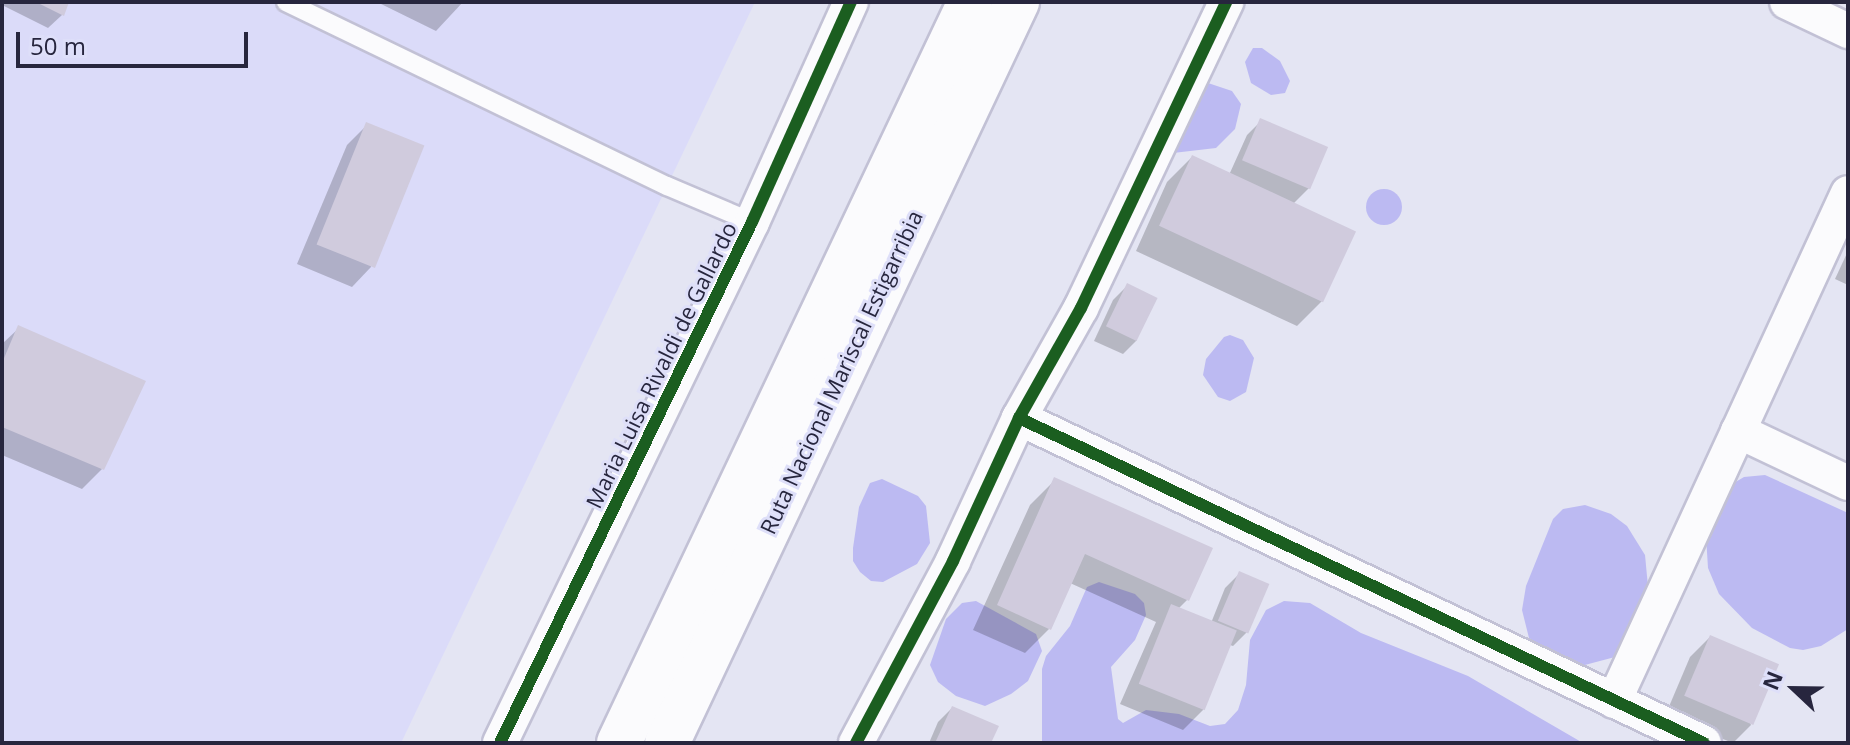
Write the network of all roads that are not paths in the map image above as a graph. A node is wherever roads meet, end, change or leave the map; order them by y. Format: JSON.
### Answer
{"nodes":[{"id":1,"x":286,"y":2,"type":"edge"},
{"id":2,"x":851,"y":2,"type":"edge"},
{"id":3,"x":970,"y":2,"type":"edge"},
{"id":4,"x":1017,"y":2,"type":"edge"},
{"id":5,"x":1226,"y":2,"type":"edge"},
{"id":6,"x":1787,"y":2,"type":"edge"},
{"id":7,"x":1848,"y":31,"type":"edge"},
{"id":8,"x":1848,"y":193,"type":"edge"},
{"id":9,"x":752,"y":222,"type":"junction"},
{"id":10,"x":1019,"y":418,"type":"junction"},
{"id":11,"x":1738,"y":431,"type":"junction"},
{"id":12,"x":1848,"y":483,"type":"edge"},
{"id":13,"x":1614,"y":701,"type":"junction"},
{"id":14,"x":500,"y":743,"type":"edge"},
{"id":15,"x":619,"y":743,"type":"edge"},
{"id":16,"x":667,"y":743,"type":"edge"},
{"id":17,"x":856,"y":743,"type":"edge"},
{"id":18,"x":1704,"y":743,"type":"edge"}],
"edges":[{"from":1,"to":9,"type":"lane"},
{"from":2,"to":9,"type":"street","name":"Maria Luisa Rivaldi de Gallardo"},
{"from":3,"to":15,"type":"highway","name":"Ruta Nacional Mariscal Estigarribia"},
{"from":4,"to":16,"type":"highway","name":"Ruta Nacional Mariscal Estigarribia"},
{"from":5,"to":10,"type":"street"},
{"from":6,"to":7,"type":"street"},
{"from":8,"to":11,"type":"street"},
{"from":9,"to":14,"type":"street","name":"Maria Luisa Rivaldi de Gallardo"},
{"from":10,"to":13,"type":"street"},
{"from":10,"to":17,"type":"street"},
{"from":11,"to":12,"type":"street"},
{"from":11,"to":13,"type":"street"},
{"from":13,"to":18,"type":"street"}]}
